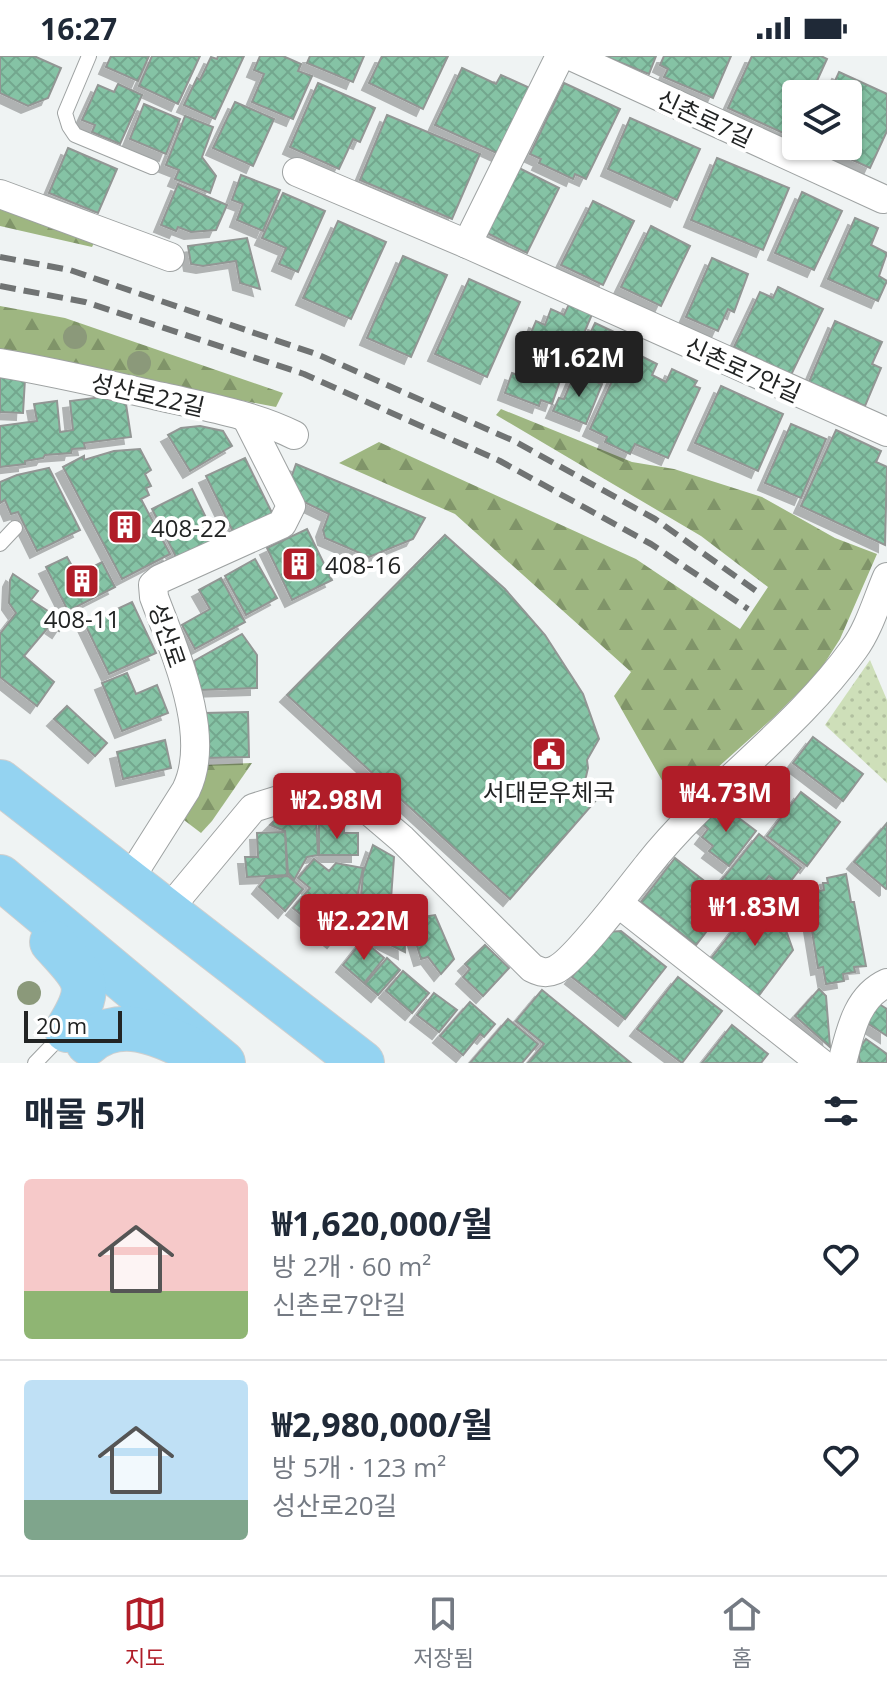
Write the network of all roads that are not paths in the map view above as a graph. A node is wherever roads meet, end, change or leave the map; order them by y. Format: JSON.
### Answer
{"nodes":[{"id":1,"x":89,"y":56,"type":"edge"},
{"id":2,"x":560,"y":56,"type":"edge"},
{"id":3,"x":571,"y":56,"type":"edge"},
{"id":4,"x":152,"y":167,"type":"dead end"},
{"id":5,"x":297,"y":172,"type":"dead end"},
{"id":6,"x":0,"y":194,"type":"edge"},
{"id":7,"x":883,"y":199,"type":"dead end"},
{"id":8,"x":467,"y":244,"type":"junction"},
{"id":9,"x":170,"y":257,"type":"dead end"},
{"id":10,"x":0,"y":363,"type":"edge"},
{"id":11,"x":246,"y":417,"type":"junction"},
{"id":12,"x":887,"y":432,"type":"edge"},
{"id":13,"x":294,"y":435,"type":"dead end"},
{"id":14,"x":15,"y":528,"type":"dead end"},
{"id":15,"x":0,"y":544,"type":"edge"},
{"id":16,"x":887,"y":577,"type":"edge"},
{"id":17,"x":0,"y":782,"type":"edge"},
{"id":18,"x":0,"y":880,"type":"edge"},
{"id":19,"x":129,"y":880,"type":"junction"},
{"id":20,"x":618,"y":903,"type":"junction"},
{"id":21,"x":168,"y":910,"type":"junction"},
{"id":22,"x":887,"y":983,"type":"edge"},
{"id":23,"x":271,"y":992,"type":"junction"},
{"id":24,"x":78,"y":1042,"type":"junction"},
{"id":25,"x":807,"y":1059,"type":"edge"},
{"id":26,"x":35,"y":1063,"type":"edge"},
{"id":27,"x":220,"y":1063,"type":"edge"},
{"id":28,"x":344,"y":1063,"type":"edge"},
{"id":29,"x":362,"y":1063,"type":"edge"},
{"id":30,"x":842,"y":1063,"type":"edge"}],
"edges":[{"from":1,"to":4,"type":"lane"},
{"from":2,"to":8,"type":"street"},
{"from":3,"to":7,"type":"street","name":"신촌로7길"},
{"from":5,"to":8,"type":"street","name":"신촌로7안길"},
{"from":6,"to":9,"type":"street"},
{"from":8,"to":12,"type":"street","name":"신촌로7안길"},
{"from":10,"to":11,"type":"street","name":"성산로22길"},
{"from":11,"to":13,"type":"street","name":"성산로22길"},
{"from":11,"to":19,"type":"street","name":"성산로"},
{"from":14,"to":15,"type":"lane"},
{"from":16,"to":20,"type":"street"},
{"from":17,"to":19,"type":"main road"},
{"from":18,"to":24,"type":"main road"},
{"from":18,"to":27,"type":"main road"},
{"from":19,"to":21,"type":"main road"},
{"from":20,"to":21,"type":"street"},
{"from":20,"to":25,"type":"street"},
{"from":21,"to":23,"type":"main road"},
{"from":22,"to":30,"type":"street"},
{"from":23,"to":28,"type":"lane"},
{"from":23,"to":29,"type":"main road"},
{"from":24,"to":26,"type":"lane"},
{"from":24,"to":27,"type":"main road"}]}
